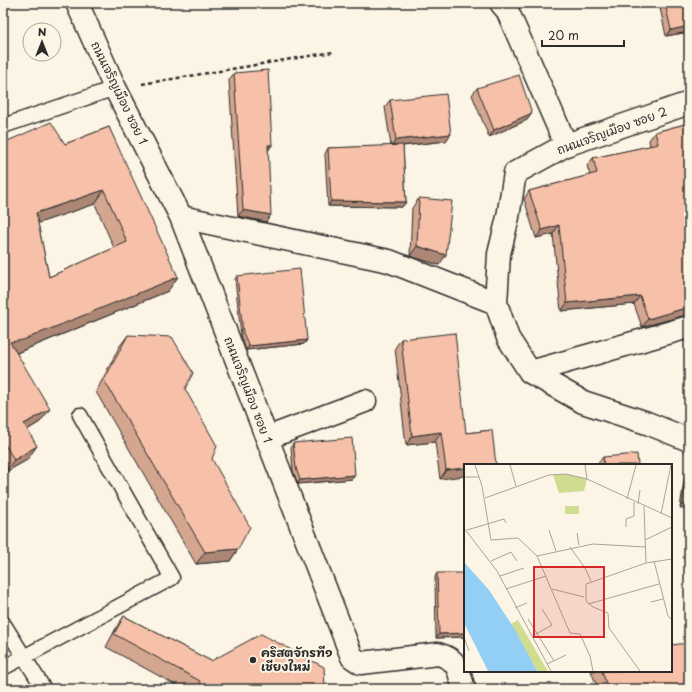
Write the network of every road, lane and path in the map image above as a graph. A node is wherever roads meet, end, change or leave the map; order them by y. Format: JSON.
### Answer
{"nodes":[{"id":1,"x":78,"y":3,"type":"edge"},
{"id":2,"x":501,"y":3,"type":"edge"},
{"id":3,"x":333,"y":52,"type":"dead end"},
{"id":4,"x":115,"y":88,"type":"junction"},
{"id":5,"x":689,"y":103,"type":"edge"},
{"id":6,"x":3,"y":126,"type":"edge"},
{"id":7,"x":566,"y":145,"type":"junction"},
{"id":8,"x":181,"y":217,"type":"junction"},
{"id":9,"x":496,"y":303,"type":"junction"},
{"id":10,"x":689,"y":327,"type":"edge"},
{"id":11,"x":530,"y":372,"type":"junction"},
{"id":12,"x":365,"y":401,"type":"dead end"},
{"id":13,"x":80,"y":415,"type":"dead end"},
{"id":14,"x":267,"y":438,"type":"junction"},
{"id":15,"x":689,"y":440,"type":"edge"},
{"id":16,"x":3,"y":623,"type":"edge"},
{"id":17,"x":24,"y":657,"type":"junction"},
{"id":18,"x":3,"y":668,"type":"edge"},
{"id":19,"x":44,"y":689,"type":"edge"},
{"id":20,"x":464,"y":689,"type":"edge"}],
"edges":[{"from":1,"to":4,"type":"street","name":"ถนนเจริญเมือง ซอย 1"},
{"from":2,"to":7,"type":"street"},
{"from":3,"to":4,"type":"path"},
{"from":4,"to":6,"type":"lane"},
{"from":4,"to":8,"type":"street","name":"ถนนเจริญเมือง ซอย 1"},
{"from":5,"to":7,"type":"street","name":"ถนนเจริญเมือง ซอย 2"},
{"from":7,"to":9,"type":"street","name":"ถนนเจริญเมือง ซอย 2"},
{"from":8,"to":9,"type":"street"},
{"from":8,"to":14,"type":"street","name":"ถนนเจริญเมือง ซอย 1"},
{"from":9,"to":11,"type":"street","name":"ถนนเจริญเมือง ซอย 2"},
{"from":10,"to":11,"type":"street"},
{"from":11,"to":15,"type":"street","name":"ถนนเจริญเมือง ซอย 2"},
{"from":12,"to":14,"type":"street"},
{"from":13,"to":17,"type":"lane"},
{"from":14,"to":20,"type":"street","name":"ถนนเจริญเมือง ซอย 1"},
{"from":16,"to":17,"type":"lane"},
{"from":17,"to":18,"type":"lane"},
{"from":17,"to":19,"type":"lane"}]}
